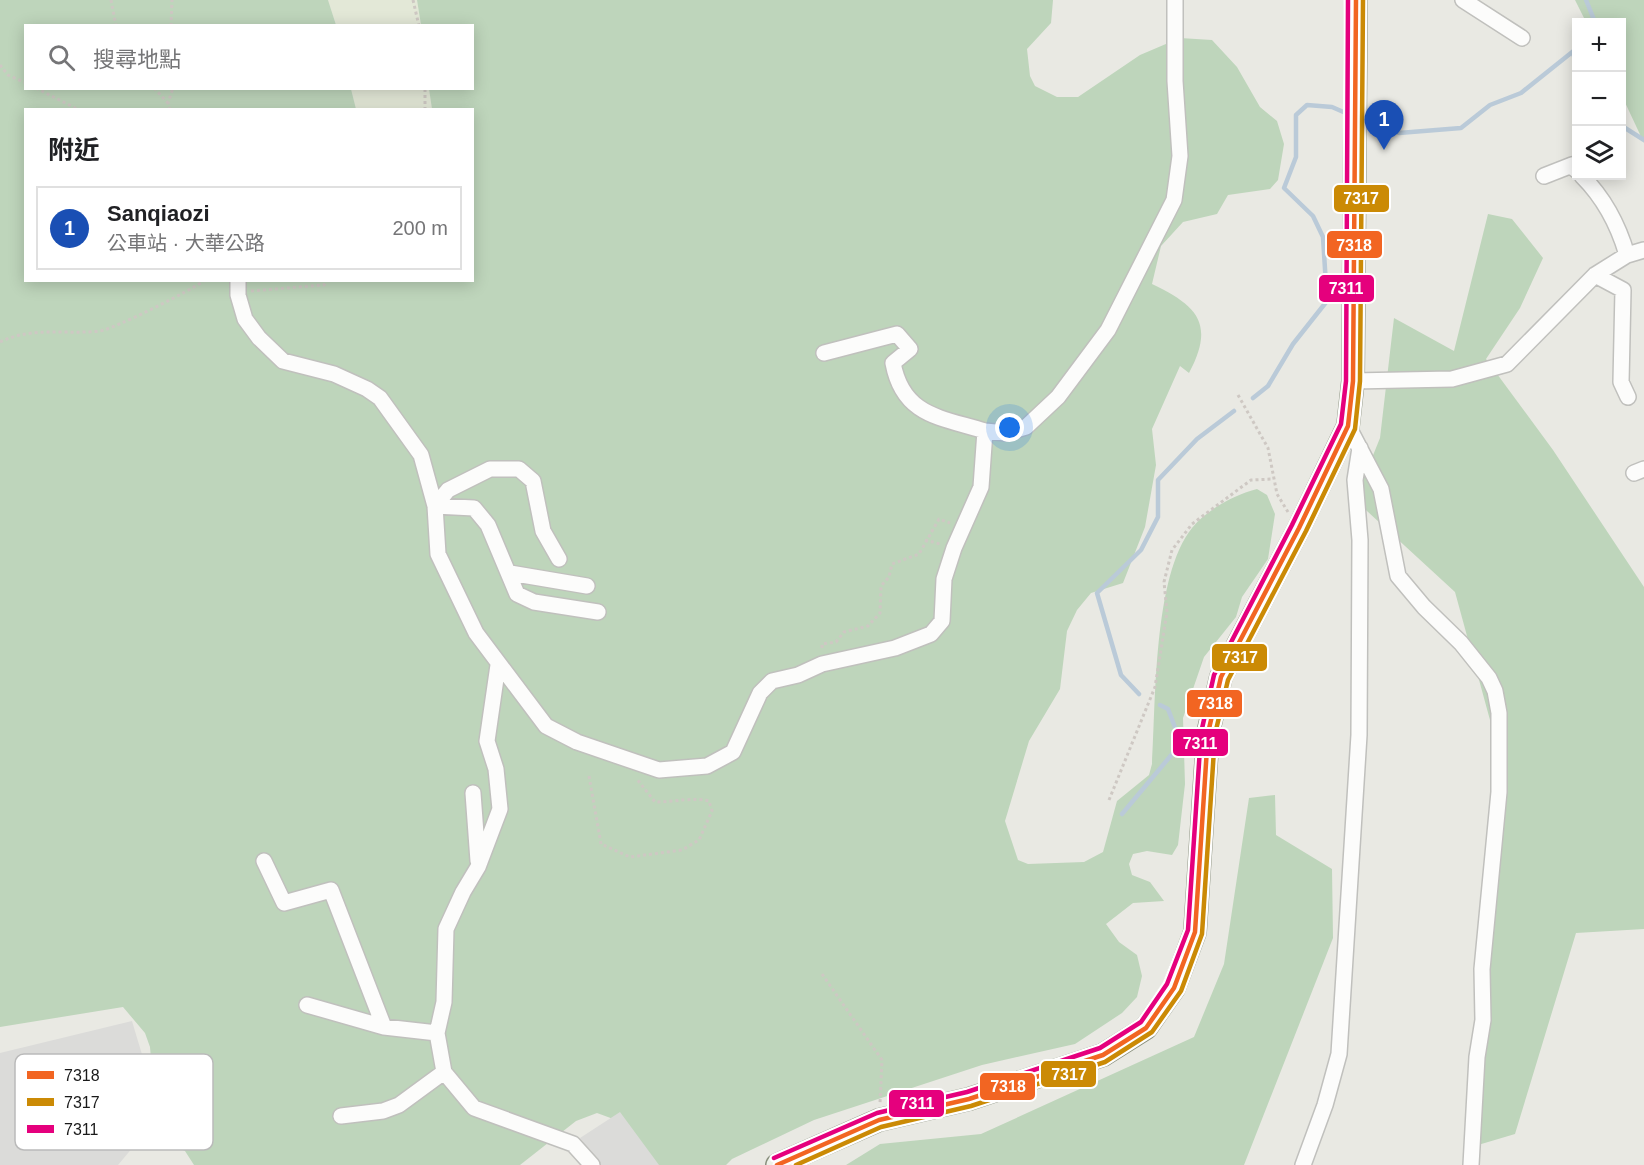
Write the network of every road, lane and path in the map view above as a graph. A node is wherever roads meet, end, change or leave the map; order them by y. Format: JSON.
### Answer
{"nodes":[{"id":1,"x":111,"y":0,"type":"edge"},
{"id":2,"x":172,"y":0,"type":"edge"},
{"id":3,"x":413,"y":0,"type":"edge"},
{"id":4,"x":1174,"y":0,"type":"edge"},
{"id":5,"x":1356,"y":0,"type":"edge"},
{"id":6,"x":1463,"y":0,"type":"edge"},
{"id":7,"x":116,"y":24,"type":"edge"},
{"id":8,"x":171,"y":24,"type":"edge"},
{"id":9,"x":419,"y":24,"type":"edge"},
{"id":10,"x":1522,"y":38,"type":"dead end"},
{"id":11,"x":0,"y":65,"type":"edge"},
{"id":12,"x":24,"y":82,"type":"edge"},
{"id":13,"x":40,"y":90,"type":"edge"},
{"id":14,"x":156,"y":90,"type":"edge"},
{"id":15,"x":173,"y":90,"type":"edge"},
{"id":16,"x":425,"y":90,"type":"edge"},
{"id":17,"x":168,"y":103,"type":"junction"},
{"id":18,"x":75,"y":108,"type":"edge"},
{"id":19,"x":169,"y":108,"type":"edge"},
{"id":20,"x":425,"y":108,"type":"edge"},
{"id":21,"x":1572,"y":165,"type":"edge"},
{"id":22,"x":1544,"y":176,"type":"dead end"},
{"id":23,"x":1586,"y":180,"type":"edge"},
{"id":24,"x":1644,"y":250,"type":"edge"},
{"id":25,"x":1627,"y":255,"type":"junction"},
{"id":26,"x":1595,"y":275,"type":"junction"},
{"id":27,"x":201,"y":282,"type":"edge"},
{"id":28,"x":326,"y":282,"type":"edge"},
{"id":29,"x":238,"y":288,"type":"edge"},
{"id":30,"x":0,"y":342,"type":"edge"},
{"id":31,"x":824,"y":353,"type":"dead end"},
{"id":32,"x":1353,"y":381,"type":"junction"},
{"id":33,"x":1238,"y":395,"type":"dead end"},
{"id":34,"x":1628,"y":397,"type":"dead end"},
{"id":35,"x":1348,"y":426,"type":"junction"},
{"id":36,"x":985,"y":431,"type":"junction"},
{"id":37,"x":1360,"y":448,"type":"junction"},
{"id":38,"x":1273,"y":479,"type":"junction"},
{"id":39,"x":435,"y":506,"type":"junction"},
{"id":40,"x":963,"y":528,"type":"junction"},
{"id":41,"x":1299,"y":528,"type":"junction"},
{"id":42,"x":559,"y":560,"type":"dead end"},
{"id":43,"x":510,"y":573,"type":"junction"},
{"id":44,"x":587,"y":586,"type":"dead end"},
{"id":45,"x":598,"y":612,"type":"dead end"},
{"id":46,"x":822,"y":664,"type":"junction"},
{"id":47,"x":498,"y":665,"type":"junction"},
{"id":48,"x":621,"y":756,"type":"junction"},
{"id":49,"x":590,"y":776,"type":"dead end"},
{"id":50,"x":473,"y":793,"type":"dead end"},
{"id":51,"x":1109,"y":800,"type":"dead end"},
{"id":52,"x":264,"y":861,"type":"dead end"},
{"id":53,"x":478,"y":867,"type":"junction"},
{"id":54,"x":822,"y":974,"type":"dead end"},
{"id":55,"x":307,"y":1005,"type":"dead end"},
{"id":56,"x":384,"y":1027,"type":"junction"},
{"id":57,"x":437,"y":1033,"type":"junction"},
{"id":58,"x":444,"y":1072,"type":"junction"},
{"id":59,"x":341,"y":1116,"type":"dead end"},
{"id":60,"x":879,"y":1120,"type":"junction"},
{"id":61,"x":592,"y":1165,"type":"edge"},
{"id":62,"x":777,"y":1165,"type":"edge"},
{"id":63,"x":1303,"y":1165,"type":"edge"},
{"id":64,"x":1471,"y":1165,"type":"edge"}],
"edges":[{"from":1,"to":7,"type":"path"},
{"from":2,"to":8,"type":"path"},
{"from":3,"to":9,"type":"path"},
{"from":4,"to":36,"type":"street"},
{"from":5,"to":32,"type":"main road"},
{"from":6,"to":10,"type":"street"},
{"from":11,"to":12,"type":"path"},
{"from":13,"to":18,"type":"path"},
{"from":14,"to":17,"type":"path"},
{"from":15,"to":17,"type":"path"},
{"from":16,"to":20,"type":"path"},
{"from":17,"to":19,"type":"path"},
{"from":21,"to":22,"type":"street"},
{"from":23,"to":25,"type":"street"},
{"from":24,"to":25,"type":"street"},
{"from":25,"to":26,"type":"street"},
{"from":26,"to":32,"type":"street"},
{"from":26,"to":34,"type":"street"},
{"from":27,"to":30,"type":"path"},
{"from":28,"to":29,"type":"path"},
{"from":29,"to":39,"type":"street"},
{"from":31,"to":36,"type":"street"},
{"from":32,"to":35,"type":"main road"},
{"from":33,"to":38,"type":"path"},
{"from":35,"to":37,"type":"street"},
{"from":35,"to":41,"type":"main road"},
{"from":36,"to":40,"type":"street"},
{"from":37,"to":63,"type":"street"},
{"from":37,"to":64,"type":"street"},
{"from":38,"to":41,"type":"path"},
{"from":38,"to":51,"type":"path"},
{"from":39,"to":42,"type":"street"},
{"from":39,"to":43,"type":"street"},
{"from":39,"to":47,"type":"street"},
{"from":40,"to":46,"type":"street"},
{"from":40,"to":46,"type":"path"},
{"from":41,"to":60,"type":"main road"},
{"from":43,"to":44,"type":"street"},
{"from":43,"to":45,"type":"street"},
{"from":46,"to":48,"type":"street"},
{"from":47,"to":48,"type":"street"},
{"from":47,"to":53,"type":"street"},
{"from":48,"to":49,"type":"path"},
{"from":50,"to":53,"type":"street"},
{"from":52,"to":56,"type":"street"},
{"from":53,"to":57,"type":"street"},
{"from":54,"to":60,"type":"path"},
{"from":55,"to":56,"type":"street"},
{"from":56,"to":57,"type":"street"},
{"from":57,"to":58,"type":"street"},
{"from":58,"to":59,"type":"street"},
{"from":58,"to":61,"type":"street"},
{"from":60,"to":62,"type":"main road"}]}
